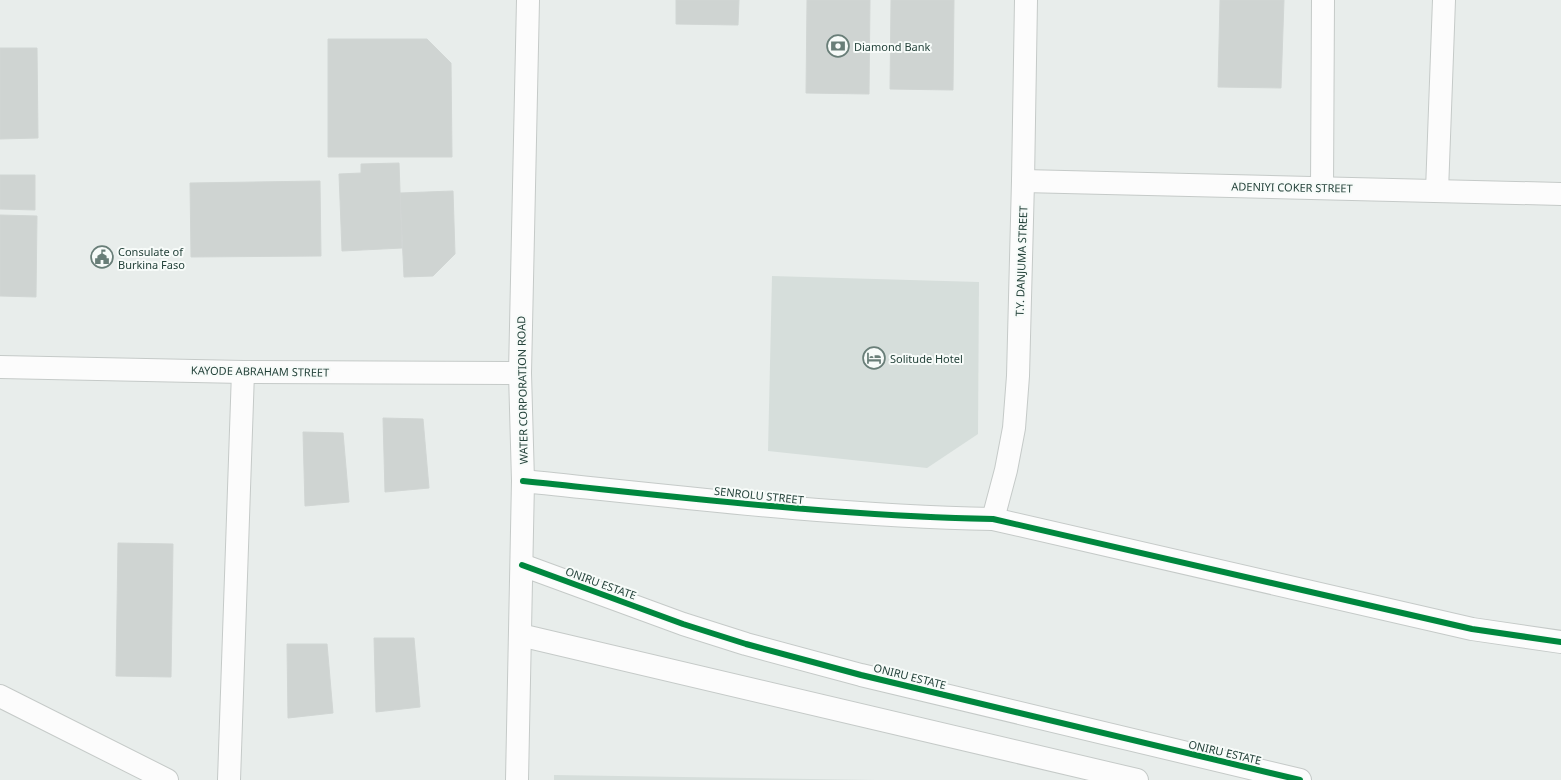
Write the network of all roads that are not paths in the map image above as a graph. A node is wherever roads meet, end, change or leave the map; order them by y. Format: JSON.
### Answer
{"nodes":[{"id":1,"x":528,"y":0,"type":"edge"},
{"id":2,"x":1026,"y":0,"type":"edge"},
{"id":3,"x":1322,"y":0,"type":"edge"},
{"id":4,"x":1444,"y":0,"type":"edge"},
{"id":5,"x":1023,"y":181,"type":"junction"},
{"id":6,"x":1322,"y":188,"type":"junction"},
{"id":7,"x":1437,"y":191,"type":"junction"},
{"id":8,"x":1561,"y":194,"type":"edge"},
{"id":9,"x":0,"y":367,"type":"edge"},
{"id":10,"x":243,"y":372,"type":"junction"},
{"id":11,"x":520,"y":373,"type":"junction"},
{"id":12,"x":523,"y":481,"type":"junction"},
{"id":13,"x":993,"y":519,"type":"junction"},
{"id":14,"x":522,"y":565,"type":"junction"},
{"id":15,"x":520,"y":635,"type":"junction"},
{"id":16,"x":1561,"y":642,"type":"edge"},
{"id":17,"x":0,"y":696,"type":"edge"},
{"id":18,"x":1110,"y":777,"type":"edge"},
{"id":19,"x":168,"y":780,"type":"edge"},
{"id":20,"x":229,"y":780,"type":"edge"},
{"id":21,"x":517,"y":780,"type":"edge"},
{"id":22,"x":1137,"y":780,"type":"edge"},
{"id":23,"x":1300,"y":780,"type":"edge"}],
"edges":[{"from":1,"to":11,"type":"street","name":"WATER CORPORATION ROAD"},
{"from":2,"to":5,"type":"street","name":"T.Y. DANJUMA STREET"},
{"from":3,"to":6,"type":"street"},
{"from":4,"to":7,"type":"street"},
{"from":5,"to":6,"type":"street","name":"ADENIYI COKER STREET"},
{"from":5,"to":13,"type":"street","name":"T.Y. DANJUMA STREET"},
{"from":6,"to":7,"type":"street","name":"ADENIYI COKER STREET"},
{"from":7,"to":8,"type":"street","name":"ADENIYI COKER STREET"},
{"from":9,"to":10,"type":"street","name":"KAYODE ABRAHAM STREET"},
{"from":10,"to":11,"type":"street","name":"KAYODE ABRAHAM STREET"},
{"from":10,"to":20,"type":"street"},
{"from":11,"to":12,"type":"street","name":"WATER CORPORATION ROAD"},
{"from":12,"to":13,"type":"street","name":"SENROLU STREET"},
{"from":12,"to":14,"type":"street","name":"WATER CORPORATION ROAD"},
{"from":13,"to":16,"type":"street","name":"SENROLU STREET"},
{"from":14,"to":15,"type":"street","name":"WATER CORPORATION ROAD"},
{"from":14,"to":23,"type":"street","name":"ONIRU ESTATE"},
{"from":15,"to":18,"type":"street"},
{"from":15,"to":21,"type":"street","name":"WATER CORPORATION ROAD"},
{"from":17,"to":19,"type":"street"},
{"from":18,"to":22,"type":"street"}]}
